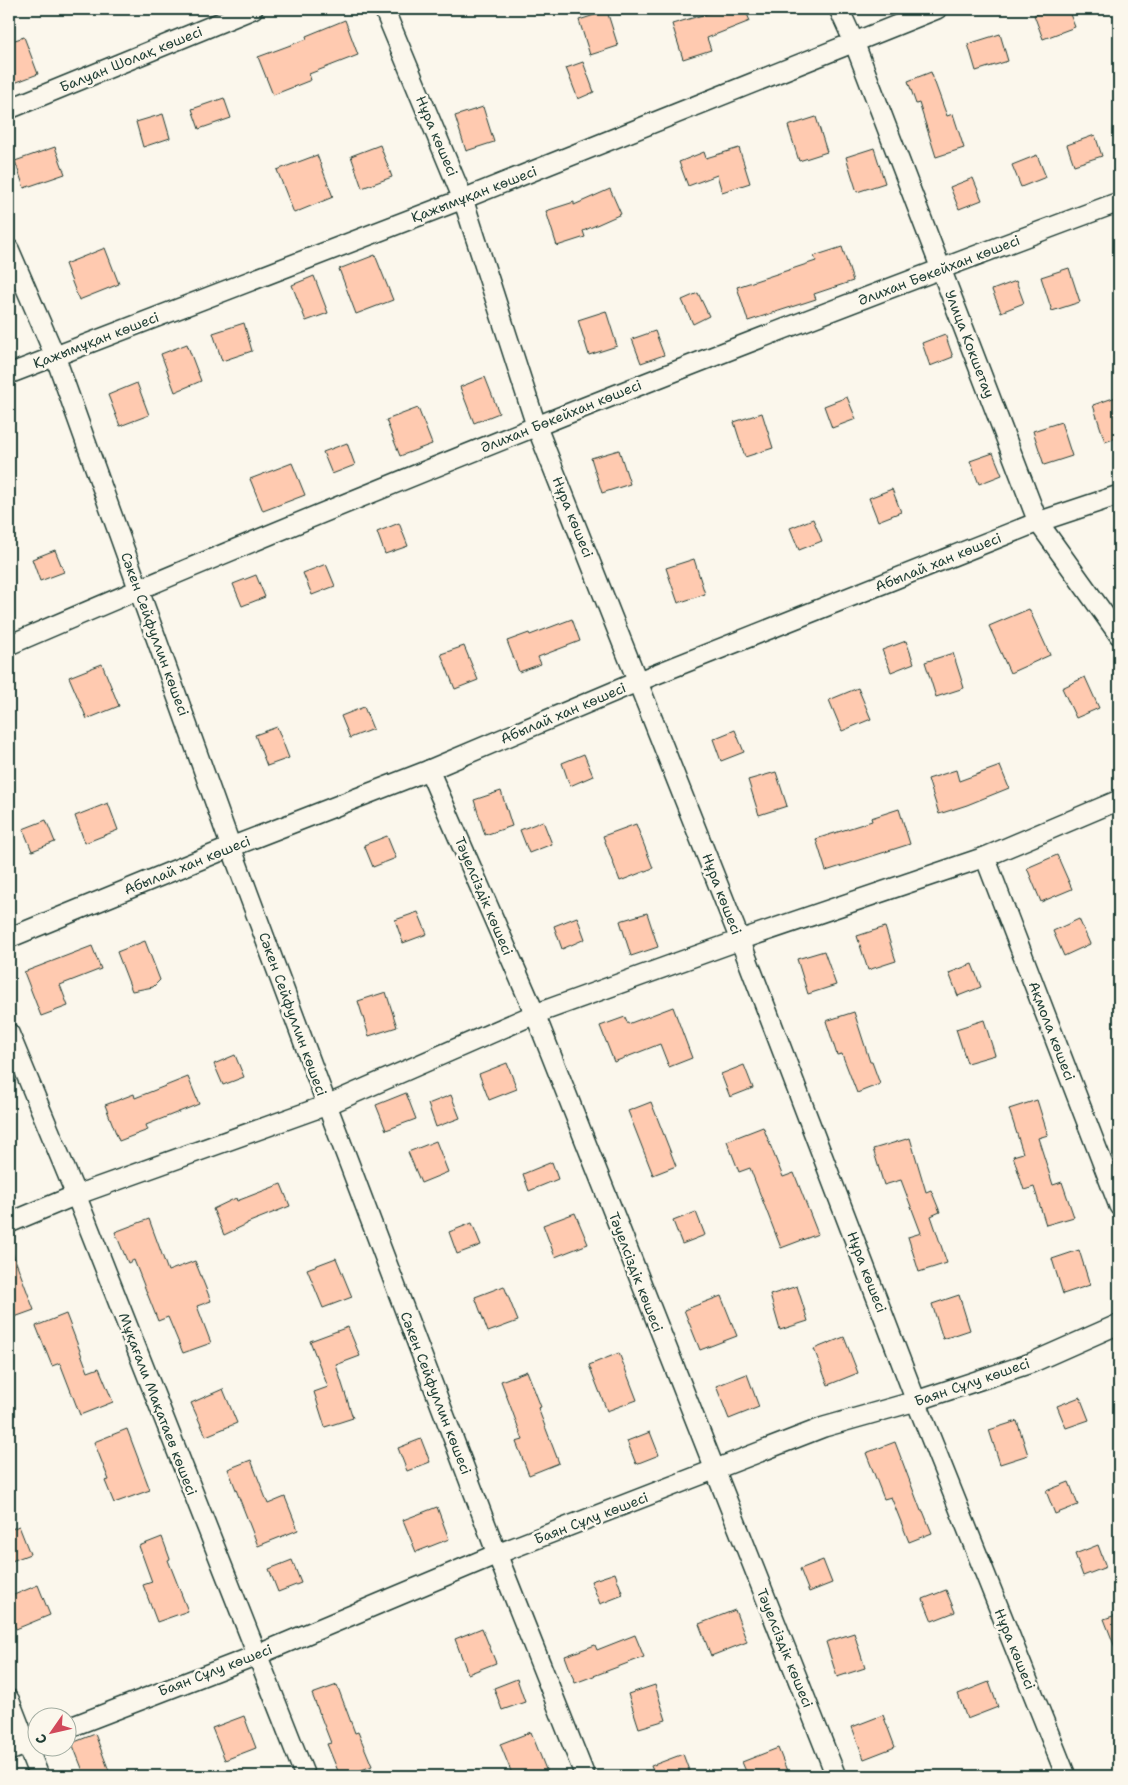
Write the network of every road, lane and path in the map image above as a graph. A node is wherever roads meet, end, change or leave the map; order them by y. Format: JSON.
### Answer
{"nodes":[{"id":1,"x":253,"y":9,"type":"edge"},
{"id":2,"x":384,"y":9,"type":"edge"},
{"id":3,"x":839,"y":9,"type":"edge"},
{"id":4,"x":937,"y":9,"type":"edge"},
{"id":5,"x":854,"y":42,"type":"junction"},
{"id":6,"x":9,"y":109,"type":"edge"},
{"id":7,"x":463,"y":199,"type":"junction"},
{"id":8,"x":1119,"y":202,"type":"edge"},
{"id":9,"x":9,"y":249,"type":"edge"},
{"id":10,"x":941,"y":268,"type":"junction"},
{"id":11,"x":54,"y":356,"type":"junction"},
{"id":12,"x":9,"y":374,"type":"edge"},
{"id":13,"x":536,"y":425,"type":"junction"},
{"id":14,"x":1119,"y":496,"type":"edge"},
{"id":15,"x":1038,"y":522,"type":"junction"},
{"id":16,"x":139,"y":589,"type":"junction"},
{"id":17,"x":1119,"y":635,"type":"edge"},
{"id":18,"x":9,"y":645,"type":"edge"},
{"id":19,"x":638,"y":682,"type":"junction"},
{"id":20,"x":429,"y":770,"type":"junction"},
{"id":21,"x":1119,"y":800,"type":"edge"},
{"id":22,"x":231,"y":847,"type":"junction"},
{"id":23,"x":985,"y":857,"type":"junction"},
{"id":24,"x":9,"y":938,"type":"edge"},
{"id":25,"x":740,"y":940,"type":"junction"},
{"id":26,"x":534,"y":1014,"type":"junction"},
{"id":27,"x":9,"y":1034,"type":"edge"},
{"id":28,"x":327,"y":1105,"type":"junction"},
{"id":29,"x":76,"y":1195,"type":"junction"},
{"id":30,"x":1119,"y":1206,"type":"edge"},
{"id":31,"x":9,"y":1223,"type":"edge"},
{"id":32,"x":1119,"y":1324,"type":"edge"},
{"id":33,"x":916,"y":1402,"type":"junction"},
{"id":34,"x":714,"y":1470,"type":"junction"},
{"id":35,"x":497,"y":1554,"type":"junction"},
{"id":36,"x":257,"y":1655,"type":"junction"},
{"id":37,"x":9,"y":1699,"type":"edge"},
{"id":38,"x":78,"y":1724,"type":"edge"},
{"id":39,"x":28,"y":1735,"type":"edge"},
{"id":40,"x":28,"y":1744,"type":"edge"},
{"id":41,"x":9,"y":1752,"type":"edge"},
{"id":42,"x":35,"y":1758,"type":"edge"},
{"id":43,"x":39,"y":1776,"type":"edge"},
{"id":44,"x":306,"y":1776,"type":"edge"},
{"id":45,"x":585,"y":1776,"type":"edge"},
{"id":46,"x":836,"y":1776,"type":"edge"},
{"id":47,"x":1066,"y":1776,"type":"edge"}],
"edges":[{"from":1,"to":6,"type":"street","name":"Балуан Шолақ көшесі"},
{"from":2,"to":7,"type":"street","name":"Нұра көшесі"},
{"from":3,"to":5,"type":"street","name":"Улица Кокшетау"},
{"from":4,"to":5,"type":"street","name":"Қажымұқан көшесі"},
{"from":5,"to":7,"type":"street","name":"Қажымұқан көшесі"},
{"from":5,"to":10,"type":"street","name":"Улица Кокшетау"},
{"from":7,"to":11,"type":"street","name":"Қажымұқан көшесі"},
{"from":7,"to":13,"type":"street","name":"Нұра көшесі"},
{"from":8,"to":10,"type":"street","name":"Әлихан Бөкейхан көшесі"},
{"from":9,"to":11,"type":"street","name":"Сәкен Сейфуллин көшесі"},
{"from":10,"to":13,"type":"street","name":"Әлихан Бөкейхан көшесі"},
{"from":10,"to":15,"type":"street","name":"Улица Кокшетау"},
{"from":11,"to":12,"type":"street","name":"Қажымұқан көшесі"},
{"from":11,"to":16,"type":"street","name":"Сәкен Сейфуллин көшесі"},
{"from":13,"to":16,"type":"street","name":"Әлихан Бөкейхан көшесі"},
{"from":13,"to":19,"type":"street","name":"Нұра көшесі"},
{"from":14,"to":15,"type":"street","name":"Абылай хан көшесі"},
{"from":15,"to":17,"type":"street","name":"Улица Кокшетау"},
{"from":15,"to":19,"type":"street","name":"Абылай хан көшесі"},
{"from":16,"to":18,"type":"street","name":"Әлихан Бөкейхан көшесі"},
{"from":16,"to":22,"type":"street","name":"Сәкен Сейфуллин көшесі"},
{"from":19,"to":20,"type":"street","name":"Абылай хан көшесі"},
{"from":19,"to":25,"type":"street","name":"Нұра көшесі"},
{"from":20,"to":22,"type":"street","name":"Абылай хан көшесі"},
{"from":20,"to":26,"type":"street","name":"Тәуелсіздік көшесі"},
{"from":21,"to":23,"type":"street"},
{"from":22,"to":24,"type":"street","name":"Абылай хан көшесі"},
{"from":22,"to":28,"type":"street","name":"Сәкен Сейфуллин көшесі"},
{"from":23,"to":25,"type":"street"},
{"from":23,"to":30,"type":"street","name":"Ақмола көшесі"},
{"from":25,"to":26,"type":"street"},
{"from":25,"to":33,"type":"street","name":"Нұра көшесі"},
{"from":26,"to":28,"type":"street"},
{"from":26,"to":34,"type":"street","name":"Тәуелсіздік көшесі"},
{"from":27,"to":29,"type":"street","name":"Мұқағали Мақатаев көшесі"},
{"from":28,"to":29,"type":"street"},
{"from":28,"to":35,"type":"street","name":"Сәкен Сейфуллин көшесі"},
{"from":29,"to":31,"type":"street"},
{"from":29,"to":36,"type":"street","name":"Мұқағали Мақатаев көшесі"},
{"from":32,"to":33,"type":"street","name":"Баян Сұлу көшесі"},
{"from":33,"to":34,"type":"street","name":"Баян Сұлу көшесі"},
{"from":33,"to":47,"type":"street","name":"Нұра көшесі"},
{"from":34,"to":35,"type":"street","name":"Баян Сұлу көшесі"},
{"from":34,"to":46,"type":"street","name":"Тәуелсіздік көшесі"},
{"from":35,"to":36,"type":"street","name":"Баян Сұлу көшесі"},
{"from":35,"to":45,"type":"street","name":"Сәкен Сейфуллин көшесі"},
{"from":36,"to":38,"type":"street","name":"Баян Сұлу көшесі"},
{"from":36,"to":44,"type":"street","name":"Мұқағали Мақатаев көшесі"},
{"from":37,"to":39,"type":"street"},
{"from":40,"to":41,"type":"street"},
{"from":42,"to":43,"type":"street"}]}
